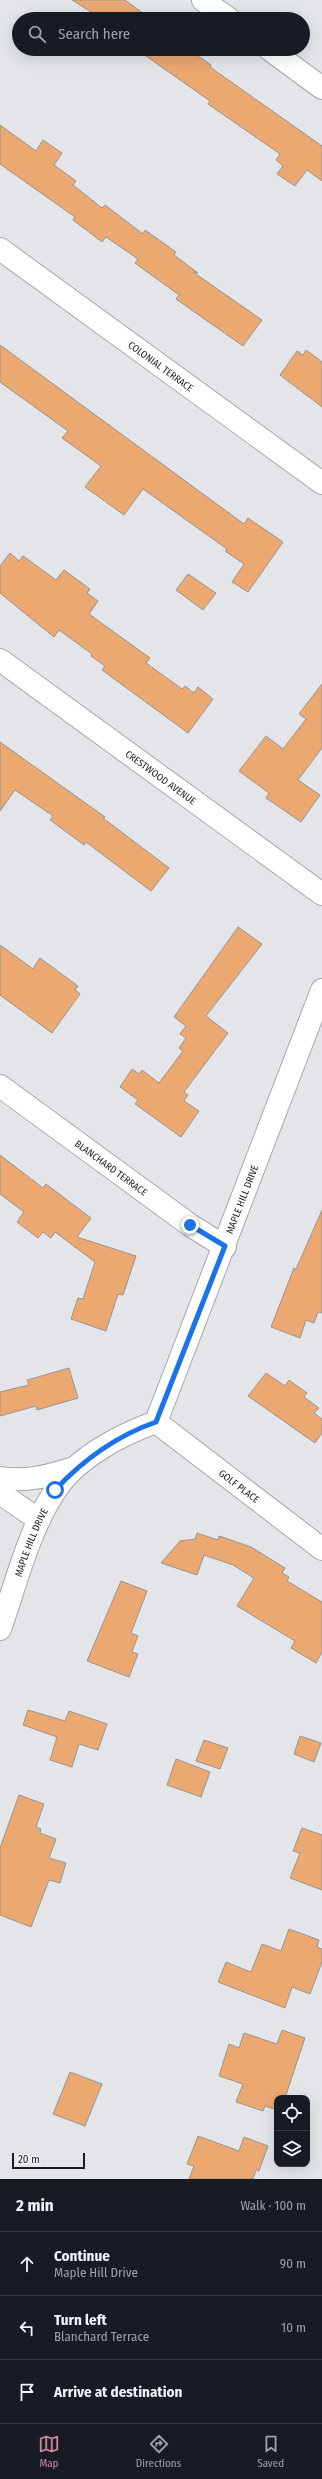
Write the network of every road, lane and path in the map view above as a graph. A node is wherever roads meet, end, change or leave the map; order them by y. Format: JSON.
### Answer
{"nodes":[{"id":1,"x":203,"y":0,"type":"edge"},
{"id":2,"x":219,"y":12,"type":"edge"},
{"id":3,"x":279,"y":56,"type":"edge"},
{"id":4,"x":322,"y":88,"type":"edge"},
{"id":5,"x":0,"y":248,"type":"edge"},
{"id":6,"x":322,"y":484,"type":"edge"},
{"id":7,"x":0,"y":660,"type":"edge"},
{"id":8,"x":322,"y":894,"type":"edge"},
{"id":9,"x":322,"y":990,"type":"edge"},
{"id":10,"x":0,"y":1086,"type":"edge"},
{"id":11,"x":225,"y":1246,"type":"junction"},
{"id":12,"x":156,"y":1422,"type":"junction"},
{"id":13,"x":77,"y":1467,"type":"junction"},
{"id":14,"x":0,"y":1478,"type":"edge"},
{"id":15,"x":0,"y":1493,"type":"edge"},
{"id":16,"x":39,"y":1520,"type":"junction"},
{"id":17,"x":322,"y":1549,"type":"edge"},
{"id":18,"x":0,"y":1629,"type":"edge"}],
"edges":[{"from":1,"to":2,"type":"street"},
{"from":3,"to":4,"type":"street"},
{"from":5,"to":6,"type":"street","name":"COLONIAL TERRACE"},
{"from":7,"to":8,"type":"street","name":"CRESTWOOD AVENUE"},
{"from":9,"to":11,"type":"street","name":"MAPLE HILL DRIVE"},
{"from":10,"to":11,"type":"street","name":"BLANCHARD TERRACE"},
{"from":11,"to":12,"type":"street","name":"MAPLE HILL DRIVE"},
{"from":12,"to":13,"type":"street","name":"MAPLE HILL DRIVE"},
{"from":12,"to":17,"type":"street","name":"GOLF PLACE"},
{"from":13,"to":14,"type":"street"},
{"from":13,"to":16,"type":"street","name":"MAPLE HILL DRIVE"},
{"from":15,"to":16,"type":"street"},
{"from":16,"to":18,"type":"street","name":"MAPLE HILL DRIVE"}]}
